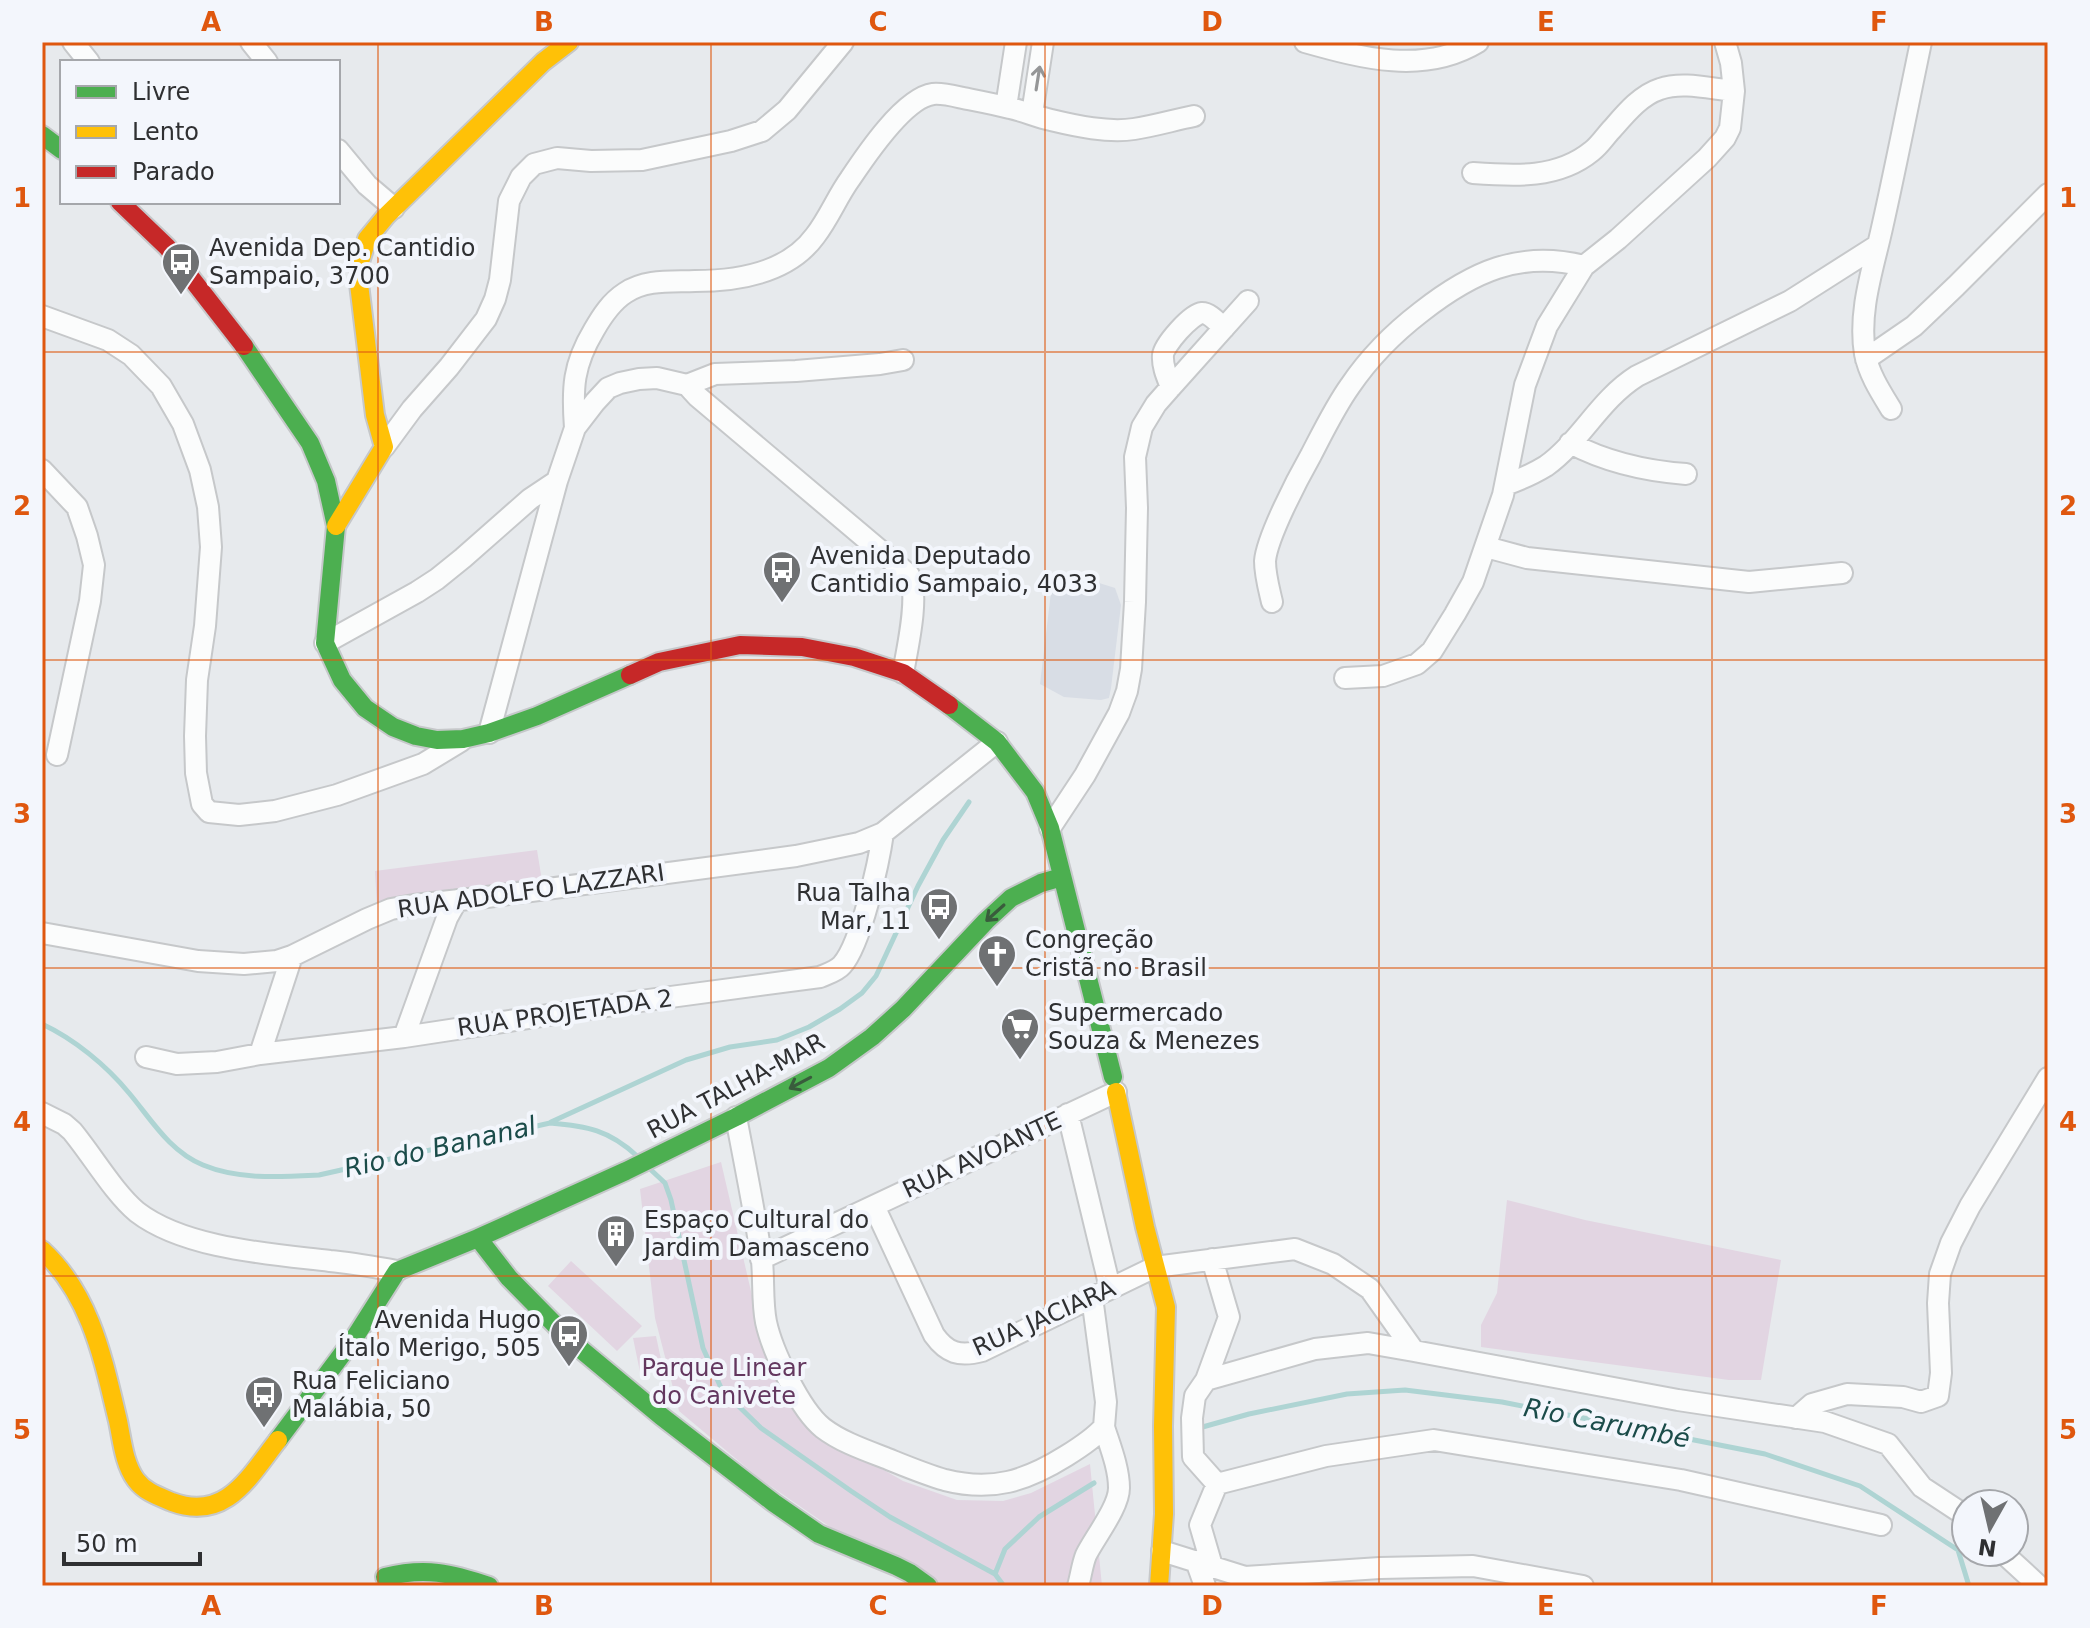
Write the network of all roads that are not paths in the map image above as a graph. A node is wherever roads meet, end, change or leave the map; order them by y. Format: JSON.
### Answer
{"nodes":[{"id":1,"x":73,"y":42,"type":"edge"},
{"id":2,"x":251,"y":42,"type":"edge"},
{"id":3,"x":569,"y":42,"type":"edge"},
{"id":4,"x":1016,"y":42,"type":"edge"},
{"id":5,"x":1043,"y":42,"type":"edge"},
{"id":6,"x":1305,"y":42,"type":"edge"},
{"id":7,"x":1478,"y":42,"type":"edge"},
{"id":8,"x":1725,"y":42,"type":"edge"},
{"id":9,"x":1921,"y":42,"type":"edge"},
{"id":10,"x":839,"y":44,"type":"edge"},
{"id":11,"x":87,"y":60,"type":"edge"},
{"id":12,"x":265,"y":60,"type":"edge"},
{"id":13,"x":1734,"y":98,"type":"junction"},
{"id":14,"x":1006,"y":107,"type":"junction"},
{"id":15,"x":1032,"y":114,"type":"junction"},
{"id":16,"x":1194,"y":116,"type":"dead end"},
{"id":17,"x":42,"y":135,"type":"edge"},
{"id":18,"x":60,"y":148,"type":"edge"},
{"id":19,"x":340,"y":152,"type":"edge"},
{"id":20,"x":1473,"y":173,"type":"dead end"},
{"id":21,"x":2048,"y":194,"type":"edge"},
{"id":22,"x":122,"y":204,"type":"edge"},
{"id":23,"x":394,"y":208,"type":"junction"},
{"id":24,"x":1878,"y":245,"type":"junction"},
{"id":25,"x":1584,"y":266,"type":"junction"},
{"id":26,"x":1248,"y":301,"type":"dead end"},
{"id":27,"x":42,"y":316,"type":"edge"},
{"id":28,"x":1224,"y":328,"type":"junction"},
{"id":29,"x":1866,"y":359,"type":"junction"},
{"id":30,"x":903,"y":360,"type":"dead end"},
{"id":31,"x":687,"y":385,"type":"junction"},
{"id":32,"x":1171,"y":387,"type":"junction"},
{"id":33,"x":1891,"y":409,"type":"dead end"},
{"id":34,"x":575,"y":428,"type":"junction"},
{"id":35,"x":1570,"y":443,"type":"junction"},
{"id":36,"x":384,"y":447,"type":"junction"},
{"id":37,"x":42,"y":470,"type":"edge"},
{"id":38,"x":1686,"y":474,"type":"dead end"},
{"id":39,"x":557,"y":481,"type":"junction"},
{"id":40,"x":1505,"y":485,"type":"junction"},
{"id":41,"x":336,"y":526,"type":"junction"},
{"id":42,"x":1486,"y":547,"type":"junction"},
{"id":43,"x":1842,"y":573,"type":"dead end"},
{"id":44,"x":1272,"y":602,"type":"dead end"},
{"id":45,"x":325,"y":643,"type":"junction"},
{"id":46,"x":903,"y":673,"type":"junction"},
{"id":47,"x":1345,"y":678,"type":"dead end"},
{"id":48,"x":489,"y":733,"type":"junction"},
{"id":49,"x":463,"y":739,"type":"junction"},
{"id":50,"x":997,"y":742,"type":"junction"},
{"id":51,"x":57,"y":755,"type":"dead end"},
{"id":52,"x":1050,"y":828,"type":"junction"},
{"id":53,"x":883,"y":833,"type":"junction"},
{"id":54,"x":1062,"y":877,"type":"junction"},
{"id":55,"x":457,"y":900,"type":"junction"},
{"id":56,"x":42,"y":933,"type":"edge"},
{"id":57,"x":292,"y":956,"type":"junction"},
{"id":58,"x":404,"y":1037,"type":"junction"},
{"id":59,"x":260,"y":1054,"type":"junction"},
{"id":60,"x":146,"y":1057,"type":"dead end"},
{"id":61,"x":2048,"y":1078,"type":"edge"},
{"id":62,"x":1114,"y":1084,"type":"junction"},
{"id":63,"x":42,"y":1113,"type":"edge"},
{"id":64,"x":1068,"y":1114,"type":"junction"},
{"id":65,"x":736,"y":1117,"type":"junction"},
{"id":66,"x":874,"y":1206,"type":"junction"},
{"id":67,"x":478,"y":1238,"type":"junction"},
{"id":68,"x":42,"y":1250,"type":"edge"},
{"id":69,"x":761,"y":1259,"type":"junction"},
{"id":70,"x":1212,"y":1259,"type":"junction"},
{"id":71,"x":1155,"y":1267,"type":"junction"},
{"id":72,"x":397,"y":1271,"type":"junction"},
{"id":73,"x":1101,"y":1292,"type":"junction"},
{"id":74,"x":1414,"y":1351,"type":"junction"},
{"id":75,"x":1206,"y":1380,"type":"junction"},
{"id":76,"x":1796,"y":1418,"type":"junction"},
{"id":77,"x":1102,"y":1429,"type":"junction"},
{"id":78,"x":1217,"y":1484,"type":"junction"},
{"id":79,"x":1950,"y":1505,"type":"edge"},
{"id":80,"x":1881,"y":1525,"type":"dead end"},
{"id":81,"x":1162,"y":1551,"type":"junction"},
{"id":82,"x":2019,"y":1568,"type":"edge"},
{"id":83,"x":1205,"y":1571,"type":"edge"},
{"id":84,"x":1382,"y":1577,"type":"edge"},
{"id":85,"x":383,"y":1583,"type":"edge"},
{"id":86,"x":489,"y":1586,"type":"edge"},
{"id":87,"x":928,"y":1586,"type":"edge"},
{"id":88,"x":1078,"y":1586,"type":"edge"},
{"id":89,"x":1159,"y":1586,"type":"edge"},
{"id":90,"x":1583,"y":1586,"type":"edge"},
{"id":91,"x":2039,"y":1586,"type":"edge"}],
"edges":[{"from":1,"to":11,"type":"street"},
{"from":2,"to":12,"type":"street"},
{"from":3,"to":23,"type":"street"},
{"from":4,"to":14,"type":"street"},
{"from":15,"to":5,"type":"street","one_way":true},
{"from":6,"to":7,"type":"street"},
{"from":8,"to":13,"type":"street"},
{"from":9,"to":24,"type":"street"},
{"from":10,"to":36,"type":"street"},
{"from":13,"to":20,"type":"street"},
{"from":13,"to":25,"type":"street"},
{"from":14,"to":15,"type":"street"},
{"from":14,"to":34,"type":"street"},
{"from":15,"to":16,"type":"street"},
{"from":17,"to":18,"type":"street"},
{"from":19,"to":23,"type":"street"},
{"from":21,"to":29,"type":"street"},
{"from":22,"to":41,"type":"street"},
{"from":23,"to":36,"type":"street"},
{"from":24,"to":29,"type":"street"},
{"from":24,"to":35,"type":"street"},
{"from":25,"to":40,"type":"street"},
{"from":25,"to":44,"type":"street"},
{"from":26,"to":28,"type":"street"},
{"from":27,"to":49,"type":"street"},
{"from":28,"to":32,"type":"street"},
{"from":28,"to":32,"type":"street"},
{"from":29,"to":33,"type":"street"},
{"from":30,"to":31,"type":"street"},
{"from":31,"to":34,"type":"street"},
{"from":31,"to":46,"type":"street"},
{"from":32,"to":52,"type":"street"},
{"from":34,"to":39,"type":"street"},
{"from":35,"to":38,"type":"street"},
{"from":35,"to":40,"type":"street"},
{"from":36,"to":41,"type":"street"},
{"from":37,"to":51,"type":"street"},
{"from":39,"to":45,"type":"street"},
{"from":39,"to":48,"type":"street"},
{"from":40,"to":42,"type":"street"},
{"from":41,"to":45,"type":"street"},
{"from":42,"to":43,"type":"street"},
{"from":42,"to":47,"type":"street"},
{"from":45,"to":49,"type":"street"},
{"from":46,"to":48,"type":"street"},
{"from":46,"to":50,"type":"street"},
{"from":48,"to":49,"type":"street"},
{"from":50,"to":52,"type":"street"},
{"from":50,"to":53,"type":"street","name":"RUA ADOLFO LAZZARI"},
{"from":52,"to":54,"type":"street"},
{"from":53,"to":55,"type":"street","name":"RUA ADOLFO LAZZARI"},
{"from":53,"to":58,"type":"street","name":"RUA PROJETADA 2"},
{"from":54,"to":62,"type":"street"},
{"from":54,"to":65,"type":"street","name":"RUA TALHA-MAR","one_way":true},
{"from":55,"to":57,"type":"street","name":"RUA ADOLFO LAZZARI"},
{"from":55,"to":58,"type":"street"},
{"from":56,"to":57,"type":"street","name":"RUA ADOLFO LAZZARI"},
{"from":57,"to":59,"type":"street"},
{"from":58,"to":59,"type":"street","name":"RUA PROJETADA 2"},
{"from":59,"to":60,"type":"street","name":"RUA PROJETADA 2"},
{"from":61,"to":76,"type":"street"},
{"from":62,"to":64,"type":"street","name":"RUA AVOANTE"},
{"from":62,"to":71,"type":"street"},
{"from":63,"to":72,"type":"street"},
{"from":64,"to":66,"type":"street","name":"RUA AVOANTE"},
{"from":64,"to":73,"type":"street"},
{"from":65,"to":67,"type":"street","name":"RUA TALHA-MAR"},
{"from":65,"to":69,"type":"street"},
{"from":66,"to":69,"type":"street","name":"RUA AVOANTE"},
{"from":66,"to":73,"type":"street","name":"RUA JACIARA"},
{"from":67,"to":72,"type":"street","name":"RUA TALHA-MAR"},
{"from":67,"to":87,"type":"street"},
{"from":68,"to":72,"type":"street"},
{"from":69,"to":77,"type":"street"},
{"from":70,"to":71,"type":"street","name":"RUA JACIARA"},
{"from":70,"to":74,"type":"street","name":"RUA JACIARA"},
{"from":70,"to":75,"type":"street"},
{"from":71,"to":73,"type":"street","name":"RUA JACIARA"},
{"from":71,"to":81,"type":"street"},
{"from":73,"to":77,"type":"street"},
{"from":74,"to":75,"type":"street"},
{"from":74,"to":76,"type":"street"},
{"from":75,"to":78,"type":"street"},
{"from":76,"to":79,"type":"street"},
{"from":77,"to":88,"type":"street"},
{"from":78,"to":80,"type":"street"},
{"from":78,"to":83,"type":"street"},
{"from":81,"to":83,"type":"street"},
{"from":81,"to":89,"type":"street"},
{"from":82,"to":91,"type":"street"},
{"from":83,"to":84,"type":"street"},
{"from":84,"to":90,"type":"street"},
{"from":85,"to":86,"type":"street"}]}
